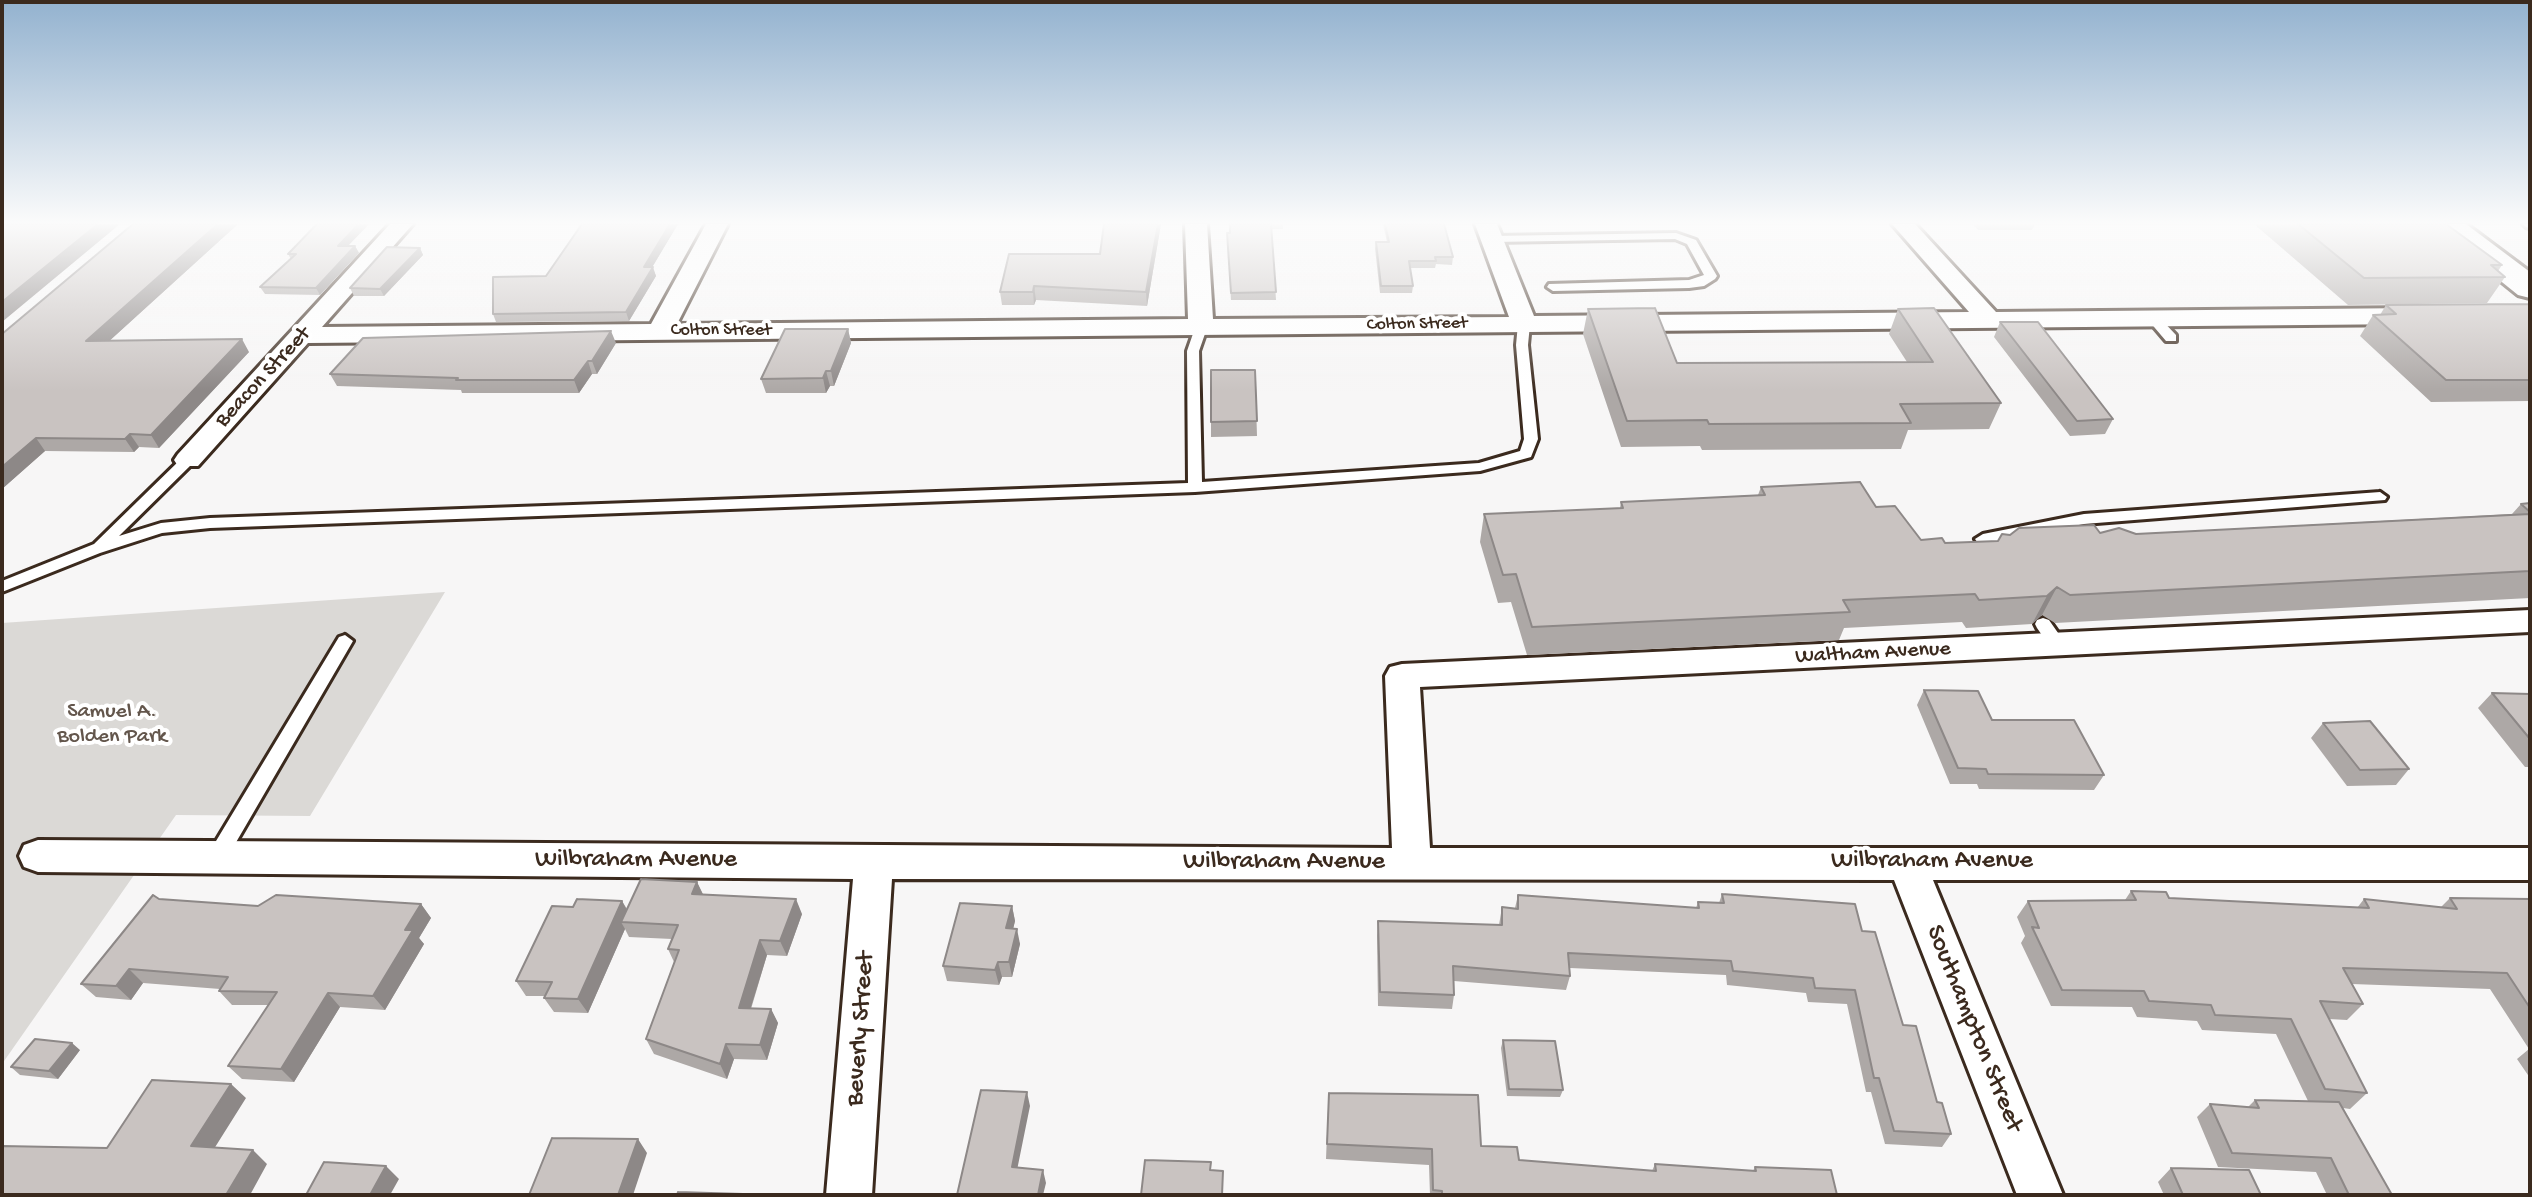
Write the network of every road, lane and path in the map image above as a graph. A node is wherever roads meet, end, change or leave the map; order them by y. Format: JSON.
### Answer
{"nodes":[{"id":1,"x":352,"y":280,"type":"edge"},
{"id":2,"x":688,"y":280,"type":"edge"},
{"id":3,"x":1199,"y":280,"type":"edge"},
{"id":4,"x":1507,"y":280,"type":"edge"},
{"id":5,"x":1705,"y":280,"type":"edge"},
{"id":6,"x":1953,"y":280,"type":"edge"},
{"id":7,"x":1553,"y":287,"type":"dead end"},
{"id":8,"x":2433,"y":316,"type":"edge"},
{"id":9,"x":2153,"y":318,"type":"junction"},
{"id":10,"x":1988,"y":319,"type":"junction"},
{"id":11,"x":1524,"y":324,"type":"junction"},
{"id":12,"x":1201,"y":328,"type":"junction"},
{"id":13,"x":660,"y":332,"type":"junction"},
{"id":14,"x":303,"y":335,"type":"junction"},
{"id":15,"x":2171,"y":338,"type":"dead end"},
{"id":16,"x":188,"y":460,"type":"joint"},
{"id":17,"x":1195,"y":487,"type":"junction"},
{"id":18,"x":2380,"y":497,"type":"dead end"},
{"id":19,"x":98,"y":548,"type":"junction"},
{"id":20,"x":1995,"y":556,"type":"edge"},
{"id":21,"x":2,"y":587,"type":"edge"},
{"id":22,"x":2530,"y":621,"type":"edge"},
{"id":23,"x":345,"y":641,"type":"dead end"},
{"id":24,"x":38,"y":856,"type":"dead end"},
{"id":25,"x":217,"y":857,"type":"junction"},
{"id":26,"x":1906,"y":862,"type":"junction"},
{"id":27,"x":874,"y":863,"type":"junction"},
{"id":28,"x":1412,"y":863,"type":"junction"},
{"id":29,"x":2530,"y":864,"type":"edge"},
{"id":30,"x":849,"y":1195,"type":"edge"},
{"id":31,"x":2040,"y":1195,"type":"edge"}],
"edges":[{"from":1,"to":14,"type":"street","name":"Beacon Street"},
{"from":2,"to":13,"type":"street"},
{"from":3,"to":12,"type":"street"},
{"from":4,"to":11,"type":"street"},
{"from":5,"to":7,"type":"lane"},
{"from":6,"to":10,"type":"street"},
{"from":8,"to":9,"type":"street","name":"Colton Street"},
{"from":9,"to":10,"type":"street","name":"Colton Street"},
{"from":9,"to":15,"type":"lane"},
{"from":10,"to":11,"type":"street","name":"Colton Street"},
{"from":11,"to":12,"type":"street","name":"Colton Street"},
{"from":11,"to":17,"type":"lane"},
{"from":12,"to":13,"type":"street","name":"Colton Street"},
{"from":12,"to":17,"type":"lane"},
{"from":13,"to":14,"type":"street","name":"Colton Street"},
{"from":14,"to":16,"type":"street","name":"Beacon Street"},
{"from":16,"to":19,"type":"lane"},
{"from":17,"to":19,"type":"lane"},
{"from":18,"to":20,"type":"lane"},
{"from":19,"to":21,"type":"lane"},
{"from":22,"to":28,"type":"street","name":"Waltham Avenue"},
{"from":23,"to":25,"type":"lane"},
{"from":24,"to":25,"type":"street","name":"Wilbraham Avenue"},
{"from":25,"to":27,"type":"street","name":"Wilbraham Avenue"},
{"from":26,"to":28,"type":"street","name":"Wilbraham Avenue"},
{"from":26,"to":29,"type":"street","name":"Wilbraham Avenue"},
{"from":26,"to":31,"type":"street","name":"Southampton Street"},
{"from":27,"to":28,"type":"street","name":"Wilbraham Avenue"},
{"from":27,"to":30,"type":"street","name":"Beverly Street"}]}
